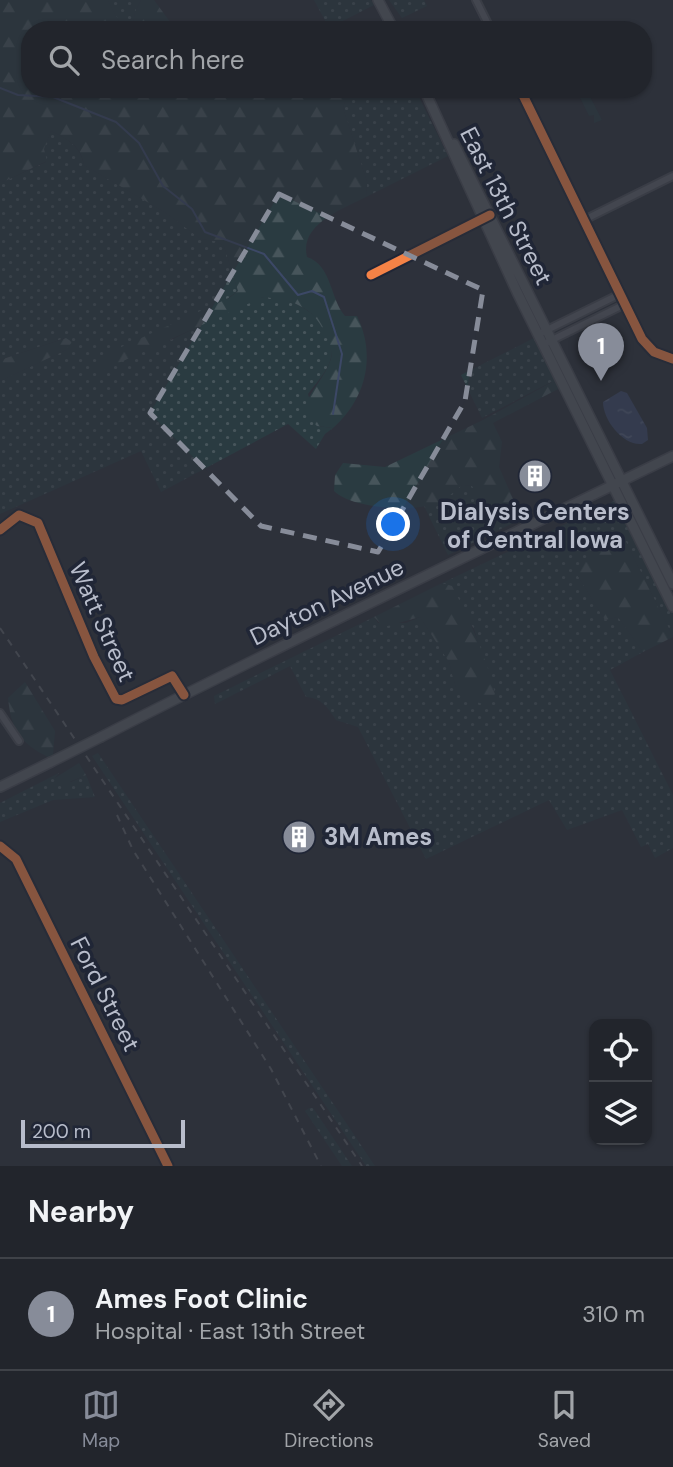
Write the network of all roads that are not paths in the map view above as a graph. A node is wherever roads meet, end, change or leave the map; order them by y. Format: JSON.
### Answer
{"nodes":[{"id":1,"x":378,"y":0,"type":"edge"},
{"id":2,"x":476,"y":0,"type":"edge"},
{"id":3,"x":389,"y":21,"type":"edge"},
{"id":4,"x":486,"y":21,"type":"edge"},
{"id":5,"x":429,"y":98,"type":"edge"},
{"id":6,"x":524,"y":98,"type":"edge"},
{"id":7,"x":673,"y":176,"type":"edge"},
{"id":8,"x":486,"y":217,"type":"junction"},
{"id":9,"x":584,"y":220,"type":"junction"},
{"id":10,"x":371,"y":275,"type":"dead end"},
{"id":11,"x":620,"y":294,"type":"junction"},
{"id":12,"x":625,"y":304,"type":"junction"},
{"id":13,"x":542,"y":332,"type":"junction"},
{"id":14,"x":548,"y":343,"type":"junction"},
{"id":15,"x":673,"y":359,"type":"edge"},
{"id":16,"x":673,"y":456,"type":"edge"},
{"id":17,"x":617,"y":484,"type":"junction"},
{"id":18,"x":0,"y":530,"type":"edge"},
{"id":19,"x":673,"y":584,"type":"edge"},
{"id":20,"x":673,"y":607,"type":"edge"},
{"id":21,"x":184,"y":695,"type":"junction"},
{"id":22,"x":0,"y":713,"type":"edge"},
{"id":23,"x":19,"y":741,"type":"dead end"},
{"id":24,"x":0,"y":787,"type":"edge"},
{"id":25,"x":0,"y":846,"type":"edge"},
{"id":26,"x":168,"y":1166,"type":"edge"}],
"edges":[{"from":1,"to":3,"type":"main road"},
{"from":2,"to":4,"type":"street"},
{"from":5,"to":8,"type":"main road","name":"East 13th Street"},
{"from":6,"to":9,"type":"street"},
{"from":7,"to":9,"type":"street"},
{"from":8,"to":10,"type":"street"},
{"from":8,"to":13,"type":"main road","name":"East 13th Street"},
{"from":9,"to":11,"type":"street"},
{"from":11,"to":12,"type":"street"},
{"from":11,"to":13,"type":"street"},
{"from":12,"to":14,"type":"street"},
{"from":12,"to":15,"type":"street"},
{"from":13,"to":14,"type":"main road","name":"East 13th Street"},
{"from":14,"to":17,"type":"main road","name":"East 13th Street"},
{"from":16,"to":17,"type":"main road","name":"Dayton Avenue"},
{"from":17,"to":19,"type":"main road","name":"East 13th Street"},
{"from":17,"to":20,"type":"main road","name":"East 13th Street"},
{"from":17,"to":21,"type":"main road","name":"Dayton Avenue"},
{"from":18,"to":21,"type":"street","name":"Watt Street"},
{"from":21,"to":24,"type":"main road","name":"Dayton Avenue","bridge":true},
{"from":22,"to":23,"type":"street"},
{"from":25,"to":26,"type":"street","name":"Ford Street"}]}
